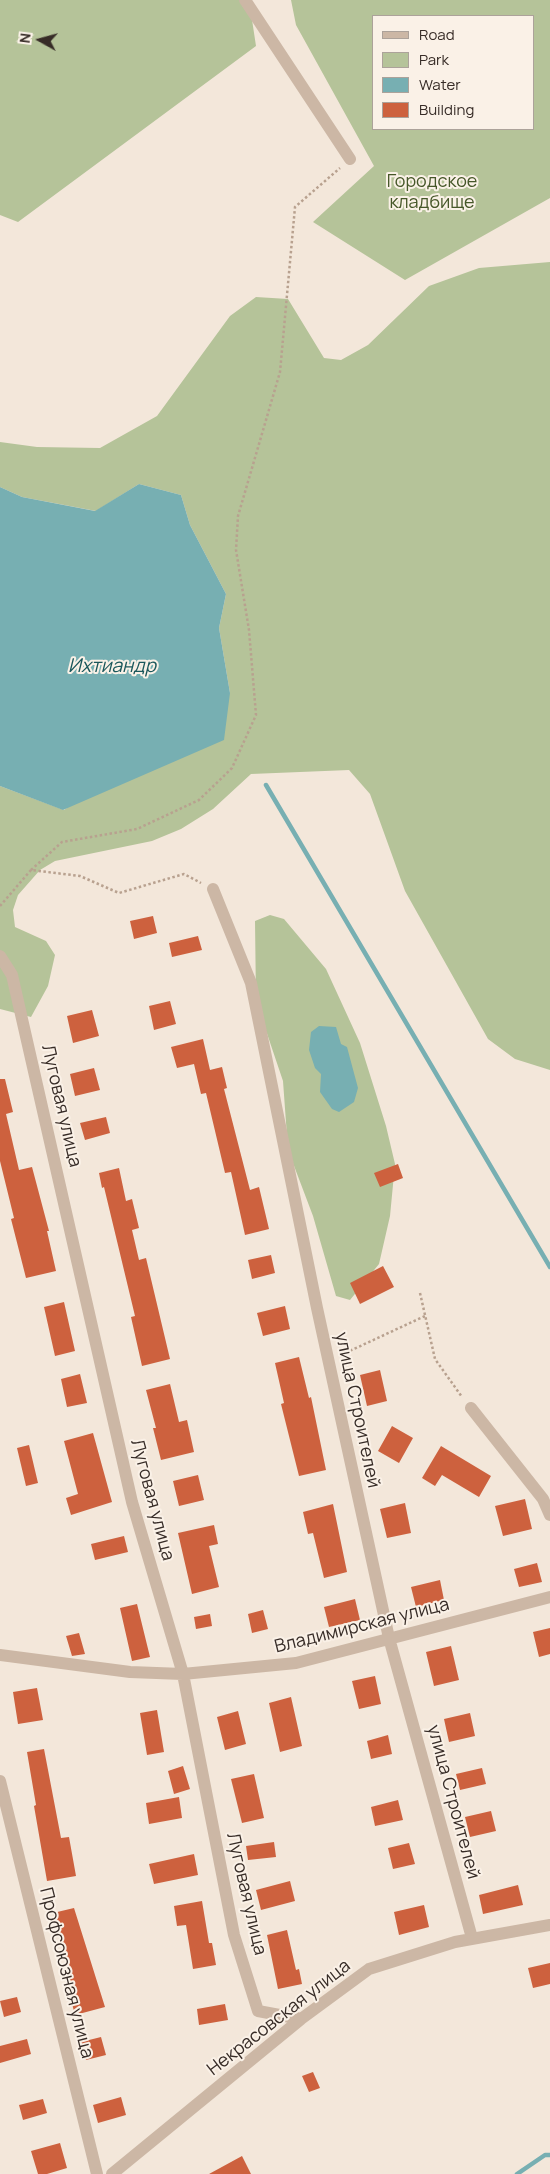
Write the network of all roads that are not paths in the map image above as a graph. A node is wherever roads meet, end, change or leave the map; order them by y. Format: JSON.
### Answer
{"nodes":[{"id":1,"x":245,"y":0,"type":"edge"},
{"id":2,"x":350,"y":160,"type":"road end"},
{"id":3,"x":213,"y":889,"type":"road end"},
{"id":4,"x":0,"y":956,"type":"edge"},
{"id":5,"x":471,"y":1408,"type":"road end"},
{"id":6,"x":550,"y":1514,"type":"edge"},
{"id":7,"x":550,"y":1597,"type":"edge"},
{"id":8,"x":389,"y":1638,"type":"junction"},
{"id":9,"x":0,"y":1655,"type":"edge"},
{"id":10,"x":183,"y":1674,"type":"junction"},
{"id":11,"x":0,"y":1781,"type":"edge"},
{"id":12,"x":550,"y":1925,"type":"edge"},
{"id":13,"x":472,"y":1938,"type":"junction"},
{"id":14,"x":301,"y":2019,"type":"junction"},
{"id":15,"x":97,"y":2174,"type":"edge"},
{"id":16,"x":112,"y":2174,"type":"edge"}],
"edges":[{"from":1,"to":2,"type":"street"},
{"from":3,"to":8,"type":"street","name":"улица Строителей"},
{"from":4,"to":10,"type":"street","name":"Луговая улица"},
{"from":5,"to":6,"type":"street"},
{"from":7,"to":8,"type":"street","name":"Владимирская улица"},
{"from":8,"to":10,"type":"street","name":"Владимирская улица"},
{"from":8,"to":13,"type":"street","name":"улица Строителей"},
{"from":9,"to":10,"type":"street","name":"Владимирская улица"},
{"from":10,"to":14,"type":"street","name":"Луговая улица"},
{"from":11,"to":15,"type":"street","name":"Профсоюзная улица"},
{"from":12,"to":13,"type":"street","name":"Некрасовская улица"},
{"from":13,"to":14,"type":"street","name":"Некрасовская улица"},
{"from":14,"to":16,"type":"street","name":"Некрасовская улица"}]}
